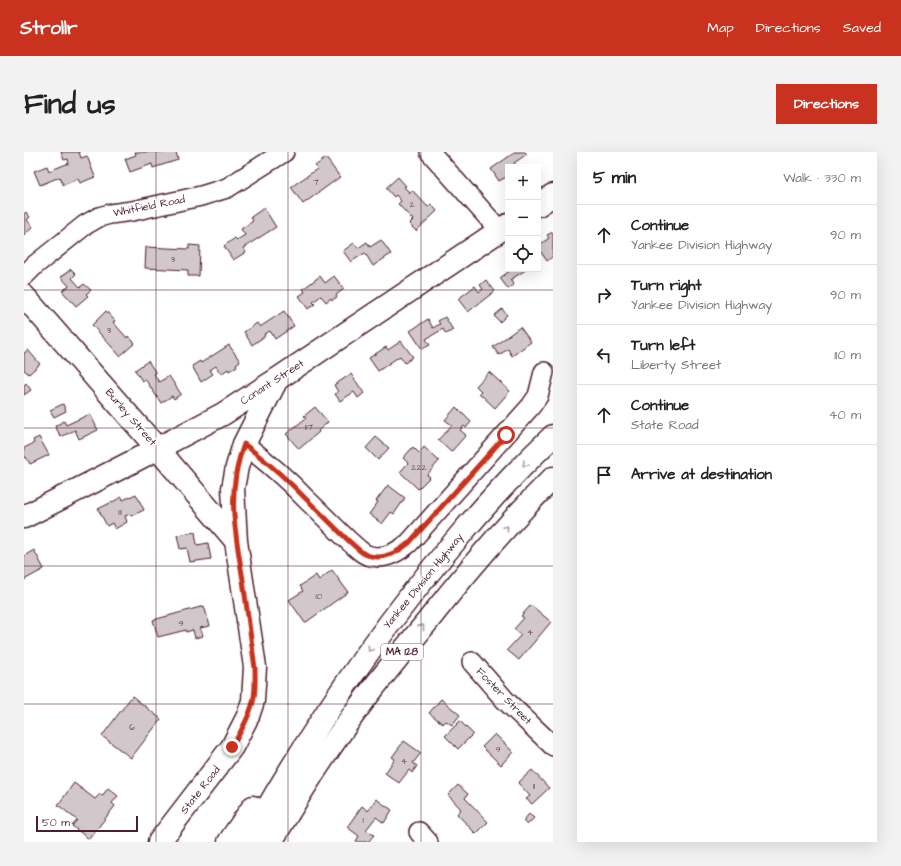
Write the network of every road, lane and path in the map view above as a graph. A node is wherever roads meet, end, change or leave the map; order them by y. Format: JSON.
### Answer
{"nodes":[{"id":1,"x":284,"y":152,"type":"edge"},
{"id":2,"x":430,"y":152,"type":"edge"},
{"id":3,"x":553,"y":195,"type":"edge"},
{"id":4,"x":541,"y":203,"type":"edge"},
{"id":5,"x":504,"y":228,"type":"edge"},
{"id":6,"x":24,"y":276,"type":"edge"},
{"id":7,"x":24,"y":296,"type":"edge"},
{"id":8,"x":544,"y":372,"type":"dead end"},
{"id":9,"x":276,"y":380,"type":"junction"},
{"id":10,"x":553,"y":436,"type":"edge"},
{"id":11,"x":244,"y":444,"type":"junction"},
{"id":12,"x":157,"y":448,"type":"junction"},
{"id":13,"x":553,"y":478,"type":"edge"},
{"id":14,"x":24,"y":518,"type":"edge"},
{"id":15,"x":236,"y":540,"type":"junction"},
{"id":16,"x":472,"y":662,"type":"dead end"},
{"id":17,"x":382,"y":677,"type":"junction"},
{"id":18,"x":345,"y":684,"type":"junction"},
{"id":19,"x":553,"y":746,"type":"edge"},
{"id":20,"x":159,"y":842,"type":"edge"},
{"id":21,"x":229,"y":842,"type":"edge"},
{"id":22,"x":248,"y":842,"type":"edge"},
{"id":23,"x":271,"y":842,"type":"edge"},
{"id":24,"x":283,"y":842,"type":"edge"}],
"edges":[{"from":1,"to":6,"type":"street","name":"Whitfield Road"},
{"from":2,"to":5,"type":"street"},
{"from":3,"to":4,"type":"main road"},
{"from":5,"to":9,"type":"main road","name":"Conant Street"},
{"from":7,"to":12,"type":"main road","name":"Burley Street"},
{"from":8,"to":11,"type":"street"},
{"from":9,"to":11,"type":"main road","name":"State Road"},
{"from":9,"to":12,"type":"main road","name":"Conant Street"},
{"from":10,"to":18,"type":"main road","name":"Yankee Division Highway","number":"MA 128","one_way":true},
{"from":11,"to":15,"type":"main road","name":"State Road"},
{"from":12,"to":14,"type":"main road","name":"Conant Street"},
{"from":12,"to":15,"type":"main road","name":"Burley Street"},
{"from":17,"to":13,"type":"main road","number":"MA 128","one_way":true},
{"from":15,"to":20,"type":"main road","name":"State Road"},
{"from":16,"to":19,"type":"street","name":"Foster Street"},
{"from":17,"to":23,"type":"main road","number":"MA 128"},
{"from":17,"to":24,"type":"main road"},
{"from":18,"to":21,"type":"main road"},
{"from":18,"to":22,"type":"main road","name":"Yankee Division Highway","number":"MA 128"}]}
